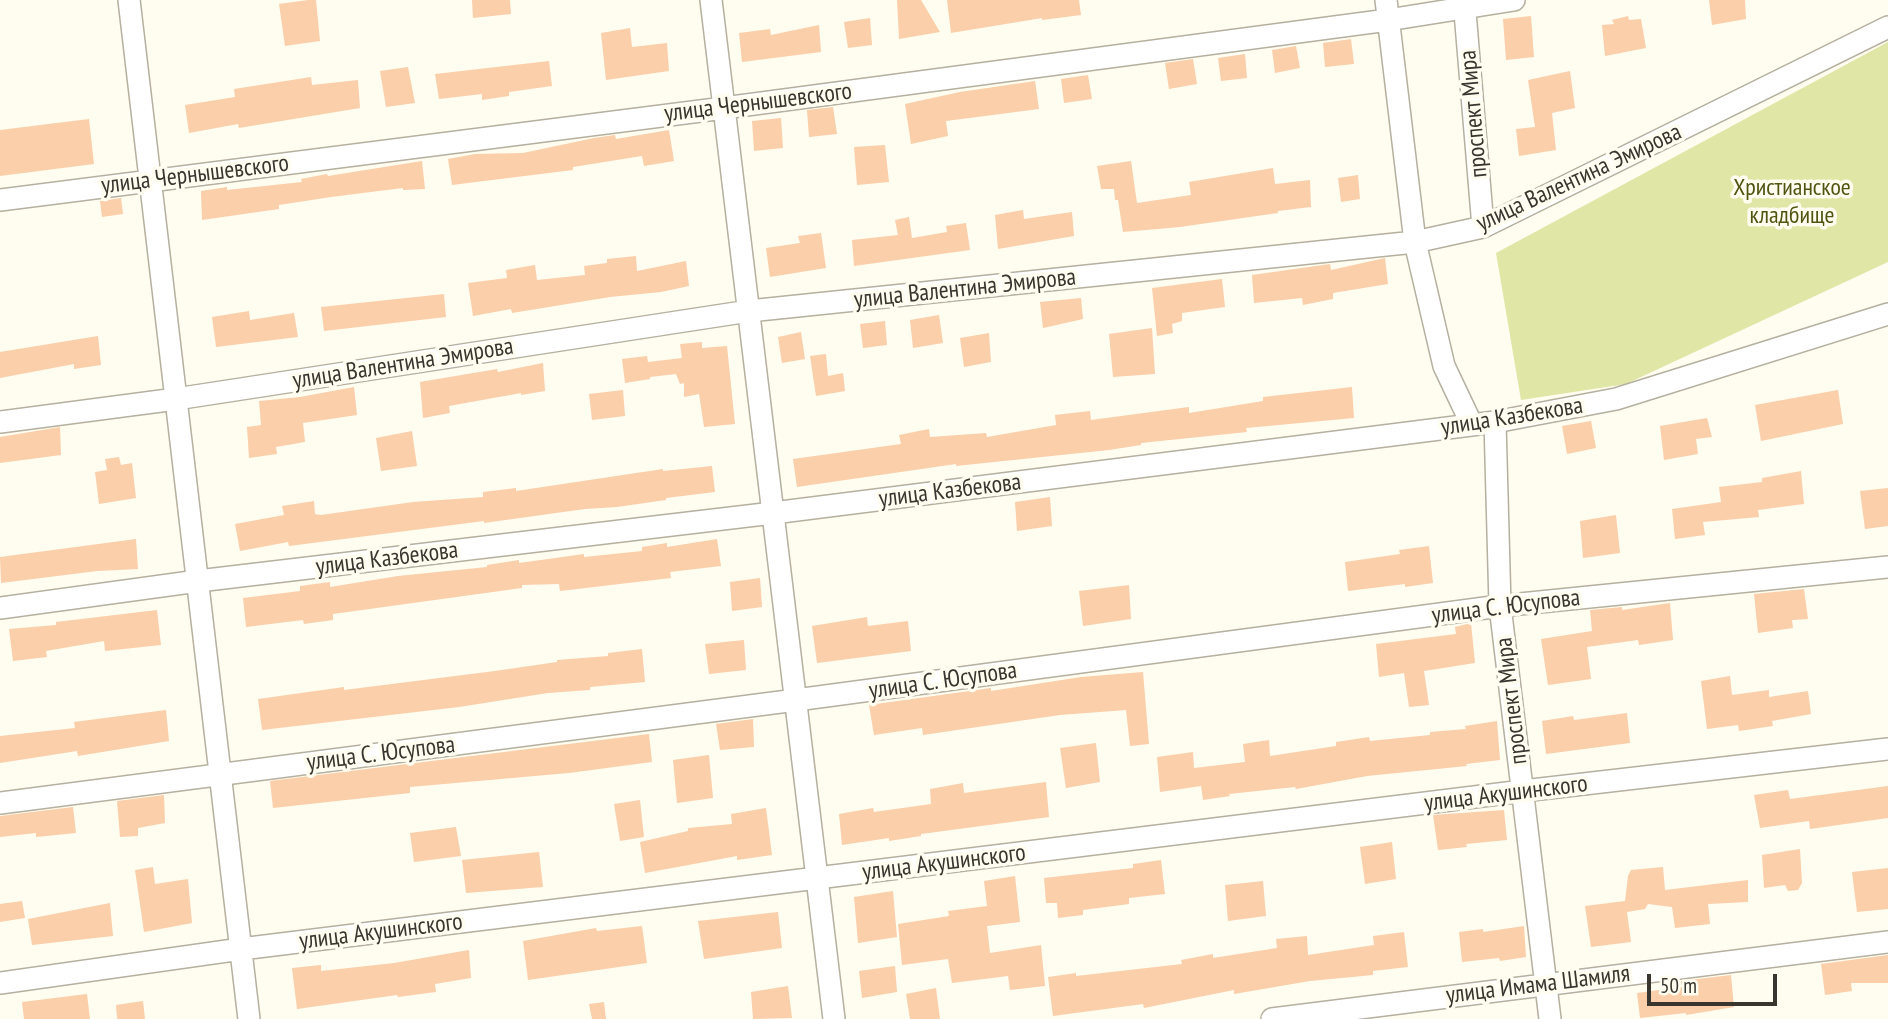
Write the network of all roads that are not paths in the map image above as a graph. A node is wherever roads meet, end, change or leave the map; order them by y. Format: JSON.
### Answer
{"nodes":[{"id":1,"x":129,"y":0,"type":"edge"},
{"id":2,"x":711,"y":0,"type":"edge"},
{"id":3,"x":1514,"y":0,"type":"edge"},
{"id":4,"x":1464,"y":4,"type":"edge"},
{"id":5,"x":1387,"y":10,"type":"edge"},
{"id":6,"x":1888,"y":27,"type":"edge"},
{"id":7,"x":724,"y":108,"type":"junction"},
{"id":8,"x":150,"y":181,"type":"junction"},
{"id":9,"x":0,"y":200,"type":"edge"},
{"id":10,"x":1483,"y":227,"type":"junction"},
{"id":11,"x":1415,"y":242,"type":"junction"},
{"id":12,"x":749,"y":311,"type":"junction"},
{"id":13,"x":1888,"y":314,"type":"edge"},
{"id":14,"x":176,"y":399,"type":"junction"},
{"id":15,"x":0,"y":422,"type":"edge"},
{"id":16,"x":1495,"y":422,"type":"junction"},
{"id":17,"x":1472,"y":425,"type":"junction"},
{"id":18,"x":773,"y":513,"type":"junction"},
{"id":19,"x":1888,"y":567,"type":"edge"},
{"id":20,"x":198,"y":581,"type":"junction"},
{"id":21,"x":1500,"y":606,"type":"junction"},
{"id":22,"x":0,"y":608,"type":"edge"},
{"id":23,"x":796,"y":700,"type":"junction"},
{"id":24,"x":1888,"y":749,"type":"edge"},
{"id":25,"x":220,"y":775,"type":"junction"},
{"id":26,"x":1523,"y":791,"type":"junction"},
{"id":27,"x":0,"y":803,"type":"edge"},
{"id":28,"x":817,"y":879,"type":"junction"},
{"id":29,"x":1888,"y":942,"type":"edge"},
{"id":30,"x":241,"y":949,"type":"junction"},
{"id":31,"x":0,"y":983,"type":"edge"},
{"id":32,"x":1546,"y":984,"type":"junction"},
{"id":33,"x":249,"y":1019,"type":"edge"},
{"id":34,"x":834,"y":1019,"type":"edge"},
{"id":35,"x":1272,"y":1019,"type":"edge"},
{"id":36,"x":1550,"y":1019,"type":"edge"}],
"edges":[{"from":1,"to":8,"type":"street"},
{"from":2,"to":7,"type":"street"},
{"from":3,"to":4,"type":"street","name":"улица Чернышевского"},
{"from":4,"to":5,"type":"street","name":"улица Чернышевского"},
{"from":4,"to":10,"type":"street","name":"проспект Мира"},
{"from":5,"to":7,"type":"street","name":"улица Чернышевского"},
{"from":5,"to":11,"type":"street"},
{"from":6,"to":10,"type":"street","name":"улица Валентина Эмирова"},
{"from":7,"to":8,"type":"street","name":"улица Чернышевского"},
{"from":7,"to":12,"type":"street"},
{"from":8,"to":9,"type":"street","name":"улица Чернышевского"},
{"from":8,"to":14,"type":"street"},
{"from":10,"to":11,"type":"street","name":"улица Валентина Эмирова"},
{"from":11,"to":12,"type":"street","name":"улица Валентина Эмирова"},
{"from":11,"to":17,"type":"street"},
{"from":12,"to":14,"type":"street","name":"улица Валентина Эмирова"},
{"from":12,"to":18,"type":"street"},
{"from":13,"to":16,"type":"street","name":"улица Казбекова"},
{"from":14,"to":15,"type":"street","name":"улица Валентина Эмирова"},
{"from":14,"to":20,"type":"street"},
{"from":16,"to":17,"type":"street","name":"улица Казбекова"},
{"from":16,"to":21,"type":"street","name":"проспект Мира"},
{"from":17,"to":18,"type":"street","name":"улица Казбекова"},
{"from":18,"to":20,"type":"street","name":"улица Казбекова"},
{"from":18,"to":23,"type":"street"},
{"from":19,"to":21,"type":"street","name":"улица С. Юсупова"},
{"from":20,"to":22,"type":"street","name":"улица Казбекова"},
{"from":20,"to":25,"type":"street"},
{"from":21,"to":23,"type":"street","name":"улица С. Юсупова"},
{"from":21,"to":26,"type":"street","name":"проспект Мира"},
{"from":23,"to":25,"type":"street","name":"улица С. Юсупова"},
{"from":23,"to":28,"type":"street"},
{"from":24,"to":26,"type":"street","name":"улица Акушинского"},
{"from":25,"to":27,"type":"street","name":"улица С. Юсупова"},
{"from":25,"to":30,"type":"street"},
{"from":26,"to":28,"type":"street","name":"улица Акушинского"},
{"from":26,"to":32,"type":"street","name":"проспект Мира"},
{"from":28,"to":30,"type":"street","name":"улица Акушинского"},
{"from":28,"to":34,"type":"street"},
{"from":29,"to":32,"type":"street","name":"улица Имама Шамиля"},
{"from":30,"to":31,"type":"street","name":"улица Акушинского"},
{"from":30,"to":33,"type":"street"},
{"from":32,"to":35,"type":"street","name":"улица Имама Шамиля"},
{"from":32,"to":36,"type":"street","name":"проспект Мира"}]}
